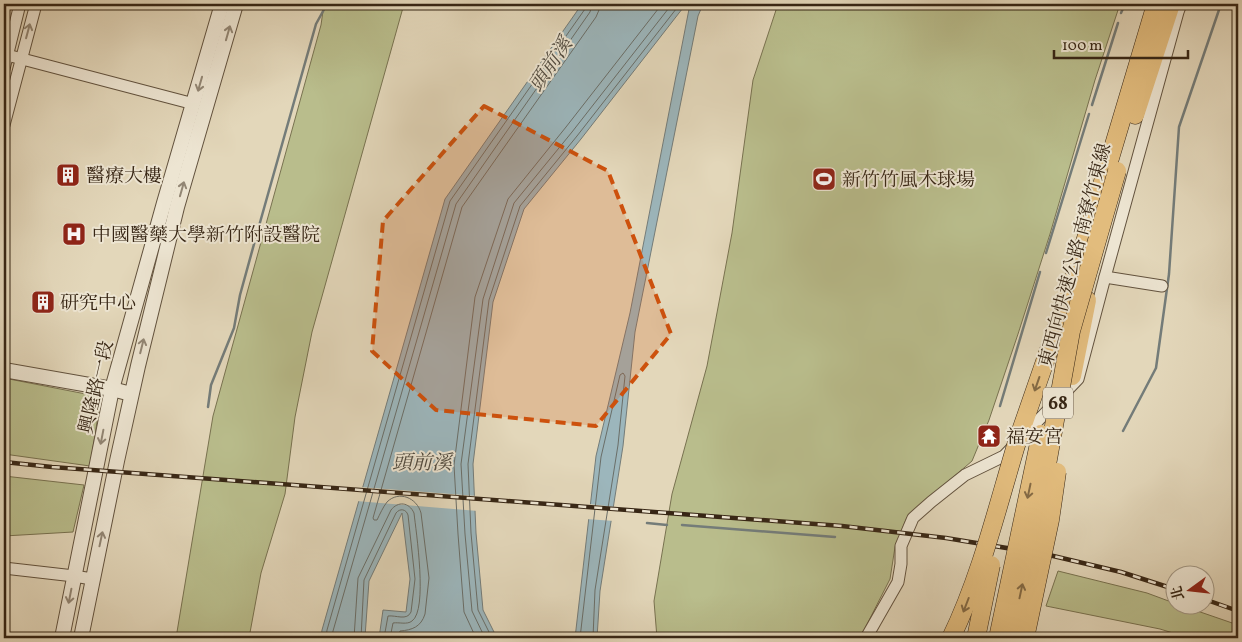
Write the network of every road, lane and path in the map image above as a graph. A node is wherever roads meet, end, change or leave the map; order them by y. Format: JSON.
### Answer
{"nodes":[{"id":1,"x":20,"y":4,"type":"edge"},
{"id":2,"x":36,"y":4,"type":"edge"},
{"id":3,"x":222,"y":4,"type":"edge"},
{"id":4,"x":236,"y":4,"type":"edge"},
{"id":5,"x":1156,"y":4,"type":"edge"},
{"id":6,"x":1171,"y":4,"type":"edge"},
{"id":7,"x":1181,"y":4,"type":"edge"},
{"id":8,"x":7,"y":55,"type":"junction"},
{"id":9,"x":21,"y":59,"type":"junction"},
{"id":10,"x":4,"y":68,"type":"edge"},
{"id":11,"x":194,"y":104,"type":"junction"},
{"id":12,"x":4,"y":125,"type":"edge"},
{"id":13,"x":1117,"y":171,"type":"junction"},
{"id":14,"x":1076,"y":272,"type":"junction"},
{"id":15,"x":1105,"y":277,"type":"junction"},
{"id":16,"x":1162,"y":286,"type":"dead end"},
{"id":17,"x":4,"y":370,"type":"edge"},
{"id":18,"x":112,"y":389,"type":"junction"},
{"id":19,"x":131,"y":394,"type":"junction"},
{"id":20,"x":1017,"y":442,"type":"junction"},
{"id":21,"x":4,"y":568,"type":"edge"},
{"id":22,"x":74,"y":576,"type":"junction"},
{"id":23,"x":92,"y":579,"type":"junction"},
{"id":24,"x":62,"y":638,"type":"edge"},
{"id":25,"x":81,"y":638,"type":"edge"},
{"id":26,"x":866,"y":638,"type":"edge"},
{"id":27,"x":951,"y":638,"type":"edge"},
{"id":28,"x":976,"y":638,"type":"edge"},
{"id":29,"x":998,"y":638,"type":"edge"},
{"id":30,"x":1012,"y":638,"type":"edge"},
{"id":31,"x":1026,"y":638,"type":"edge"}],
"edges":[{"from":1,"to":8,"type":"street"},
{"from":9,"to":2,"type":"street","one_way":true},
{"from":3,"to":11,"type":"street","name":"興隆路一段","one_way":true},
{"from":19,"to":4,"type":"street","name":"興隆路一段","one_way":true},
{"from":5,"to":14,"type":"highway","name":"東西向快速公路 南寮竹東線","number":"68"},
{"from":6,"to":13,"type":"highway","name":"東西向快速公路 南寮竹東線","number":"68"},
{"from":7,"to":15,"type":"street"},
{"from":8,"to":9,"type":"street"},
{"from":8,"to":10,"type":"street"},
{"from":9,"to":11,"type":"street"},
{"from":9,"to":12,"type":"street"},
{"from":11,"to":18,"type":"street","name":"興隆路一段"},
{"from":30,"to":13,"type":"highway","name":"東西向快速公路 南寮竹東線","number":"68","one_way":true,"bridge":true},
{"from":13,"to":31,"type":"highway","bridge":true},
{"from":14,"to":20,"type":"highway","one_way":true},
{"from":14,"to":29,"type":"highway","name":"東西向快速公路 南寮竹東線","number":"68","one_way":true,"bridge":true},
{"from":15,"to":16,"type":"street"},
{"from":15,"to":26,"type":"street"},
{"from":17,"to":18,"type":"street"},
{"from":18,"to":19,"type":"street"},
{"from":18,"to":22,"type":"street","name":"興隆路一段","one_way":true},
{"from":23,"to":19,"type":"street","name":"興隆路一段","one_way":true},
{"from":20,"to":27,"type":"highway","one_way":true,"bridge":true},
{"from":20,"to":28,"type":"highway","bridge":true},
{"from":21,"to":22,"type":"street"},
{"from":22,"to":23,"type":"street"},
{"from":22,"to":24,"type":"street","name":"興隆路一段","one_way":true},
{"from":23,"to":25,"type":"street","name":"興隆路一段"}]}
